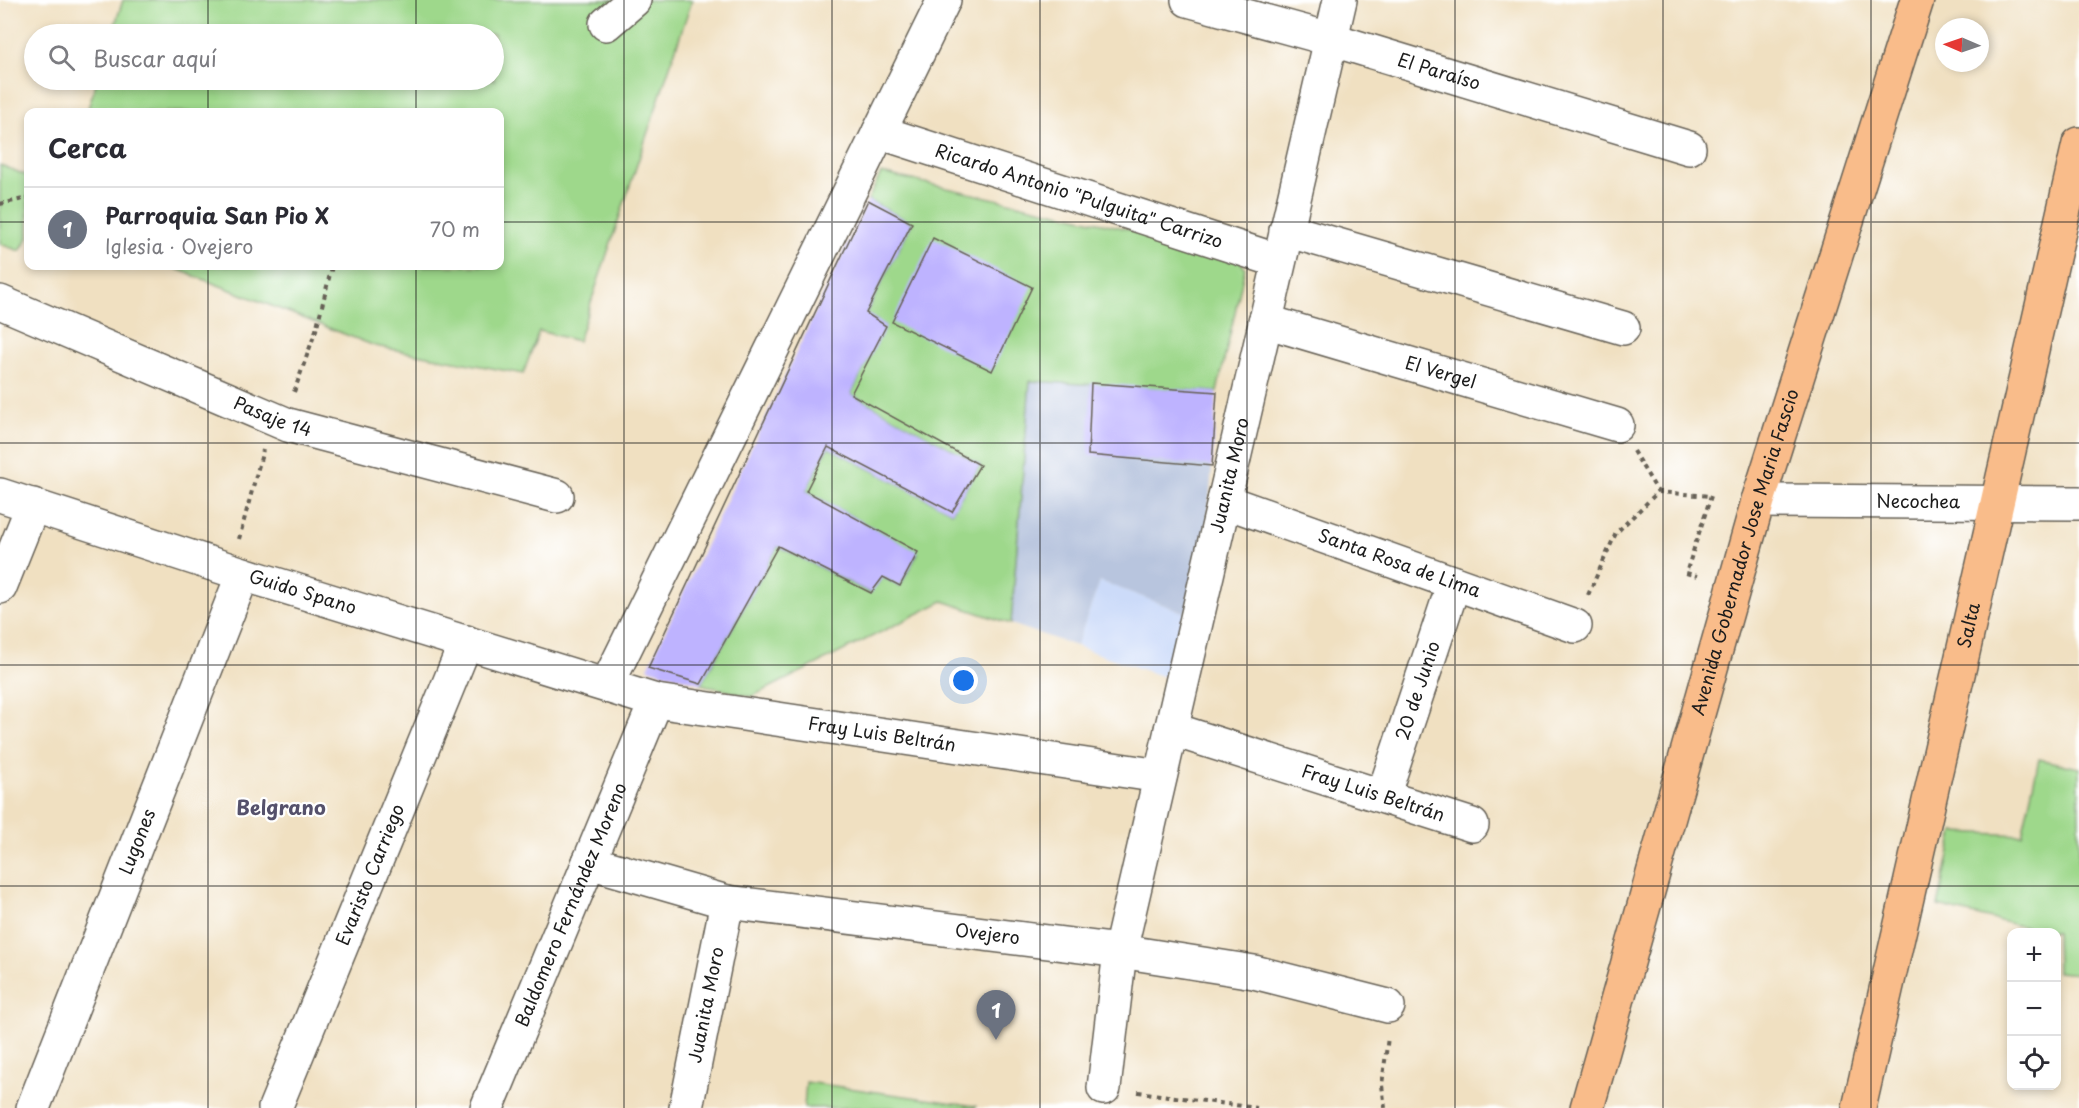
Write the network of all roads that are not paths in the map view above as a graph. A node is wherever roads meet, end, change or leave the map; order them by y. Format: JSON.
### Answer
{"nodes":[{"id":1,"x":634,"y":0,"type":"edge"},
{"id":2,"x":944,"y":0,"type":"edge"},
{"id":3,"x":1188,"y":0,"type":"edge"},
{"id":4,"x":1340,"y":0,"type":"edge"},
{"id":5,"x":1917,"y":0,"type":"edge"},
{"id":6,"x":606,"y":24,"type":"dead end"},
{"id":7,"x":1330,"y":39,"type":"junction"},
{"id":8,"x":879,"y":132,"type":"junction"},
{"id":9,"x":2079,"y":144,"type":"edge"},
{"id":10,"x":1689,"y":148,"type":"dead end"},
{"id":11,"x":1286,"y":230,"type":"junction"},
{"id":12,"x":1279,"y":261,"type":"junction"},
{"id":13,"x":0,"y":302,"type":"edge"},
{"id":14,"x":1265,"y":321,"type":"junction"},
{"id":15,"x":1623,"y":328,"type":"dead end"},
{"id":16,"x":1617,"y":425,"type":"road end"},
{"id":17,"x":0,"y":495,"type":"edge"},
{"id":18,"x":557,"y":496,"type":"dead end"},
{"id":19,"x":1224,"y":501,"type":"junction"},
{"id":20,"x":1758,"y":501,"type":"junction"},
{"id":21,"x":2079,"y":502,"type":"edge"},
{"id":22,"x":1995,"y":504,"type":"junction"},
{"id":23,"x":33,"y":505,"type":"junction"},
{"id":24,"x":243,"y":574,"type":"junction"},
{"id":25,"x":1454,"y":584,"type":"junction"},
{"id":26,"x":0,"y":587,"type":"edge"},
{"id":27,"x":1575,"y":626,"type":"road end"},
{"id":28,"x":466,"y":642,"type":"junction"},
{"id":29,"x":607,"y":685,"type":"junction"},
{"id":30,"x":657,"y":701,"type":"junction"},
{"id":31,"x":1171,"y":729,"type":"junction"},
{"id":32,"x":1160,"y":776,"type":"junction"},
{"id":33,"x":1383,"y":796,"type":"junction"},
{"id":34,"x":1472,"y":825,"type":"dead end"},
{"id":35,"x":589,"y":862,"type":"junction"},
{"id":36,"x":727,"y":902,"type":"junction"},
{"id":37,"x":1120,"y":951,"type":"junction"},
{"id":38,"x":1388,"y":1006,"type":"road end"},
{"id":39,"x":1104,"y":1088,"type":"road end"},
{"id":40,"x":33,"y":1108,"type":"edge"},
{"id":41,"x":275,"y":1108,"type":"edge"},
{"id":42,"x":487,"y":1108,"type":"edge"},
{"id":43,"x":686,"y":1108,"type":"edge"},
{"id":44,"x":1587,"y":1108,"type":"edge"},
{"id":45,"x":1859,"y":1108,"type":"edge"}],
"edges":[{"from":1,"to":6,"type":"street"},
{"from":2,"to":8,"type":"street"},
{"from":3,"to":7,"type":"street","name":"El Paraíso"},
{"from":4,"to":7,"type":"street","name":"Juanita Moro"},
{"from":5,"to":20,"type":"main road","name":"Avenida Gobernador Jose Maria Fascio"},
{"from":7,"to":10,"type":"street","name":"El Paraíso"},
{"from":7,"to":11,"type":"street","name":"Juanita Moro"},
{"from":8,"to":12,"type":"street","name":"Ricardo Antonio \"Pulguita\" Carrizo"},
{"from":8,"to":29,"type":"street"},
{"from":9,"to":22,"type":"main road","name":"Salta"},
{"from":11,"to":12,"type":"street","name":"Juanita Moro"},
{"from":11,"to":15,"type":"street"},
{"from":12,"to":14,"type":"street","name":"Juanita Moro"},
{"from":13,"to":18,"type":"street","name":"Pasaje 14"},
{"from":14,"to":16,"type":"street","name":"El Vergel"},
{"from":14,"to":19,"type":"street","name":"Juanita Moro"},
{"from":17,"to":23,"type":"street","name":"Guido Spano"},
{"from":19,"to":25,"type":"street","name":"Santa Rosa de Lima"},
{"from":19,"to":31,"type":"street","name":"Juanita Moro"},
{"from":20,"to":22,"type":"street","name":"Necochea"},
{"from":20,"to":44,"type":"main road","name":"Avenida Gobernador Jose Maria Fascio"},
{"from":21,"to":22,"type":"street","name":"Necochea"},
{"from":22,"to":45,"type":"main road","name":"Salta"},
{"from":23,"to":24,"type":"street","name":"Guido Spano"},
{"from":23,"to":26,"type":"street"},
{"from":24,"to":28,"type":"street","name":"Guido Spano"},
{"from":24,"to":40,"type":"street","name":"Lugones"},
{"from":25,"to":27,"type":"street","name":"Santa Rosa de Lima"},
{"from":25,"to":33,"type":"street","name":"20 de Junio"},
{"from":28,"to":29,"type":"street","name":"Guido Spano"},
{"from":28,"to":41,"type":"street","name":"Evaristo Carriego"},
{"from":29,"to":30,"type":"street","name":"Fray Luis Beltrán"},
{"from":30,"to":32,"type":"street","name":"Fray Luis Beltrán"},
{"from":30,"to":35,"type":"street","name":"Baldomero Fernández Moreno"},
{"from":31,"to":32,"type":"street","name":"Juanita Moro"},
{"from":31,"to":33,"type":"street","name":"Fray Luis Beltrán"},
{"from":32,"to":37,"type":"street","name":"Juanita Moro"},
{"from":33,"to":34,"type":"street","name":"Fray Luis Beltrán"},
{"from":35,"to":36,"type":"street","name":"Ovejero"},
{"from":35,"to":42,"type":"street","name":"Baldomero Fernández Moreno"},
{"from":36,"to":37,"type":"street","name":"Ovejero"},
{"from":36,"to":43,"type":"street","name":"Juanita Moro"},
{"from":37,"to":38,"type":"street","name":"Ovejero"},
{"from":37,"to":39,"type":"street","name":"Juanita Moro"}]}
